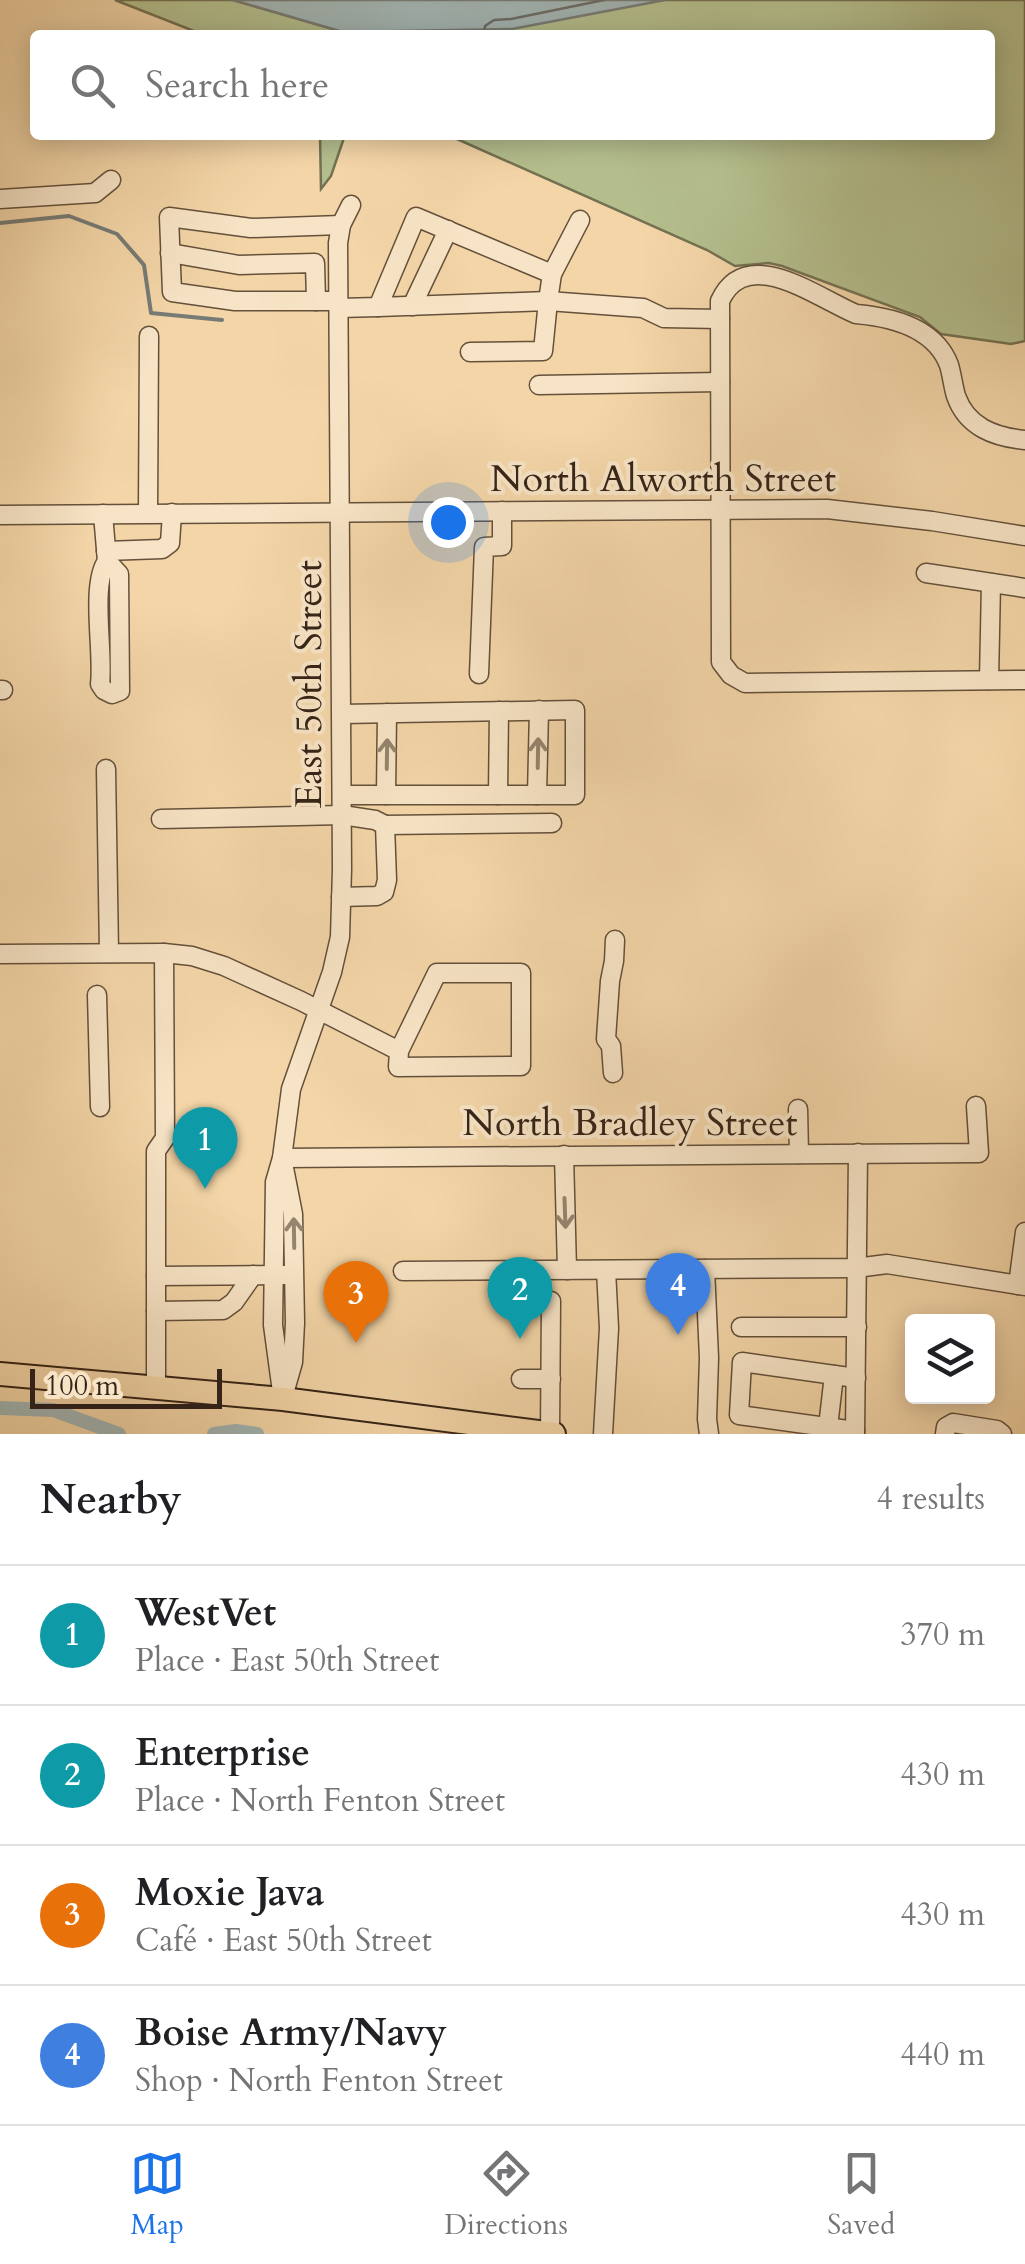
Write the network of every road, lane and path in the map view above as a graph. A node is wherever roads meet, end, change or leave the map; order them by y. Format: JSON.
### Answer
{"nodes":[{"id":1,"x":111,"y":180,"type":"dead end"},
{"id":2,"x":0,"y":199,"type":"edge"},
{"id":3,"x":351,"y":205,"type":"dead end"},
{"id":4,"x":580,"y":220,"type":"dead end"},
{"id":5,"x":341,"y":225,"type":"junction"},
{"id":6,"x":448,"y":230,"type":"junction"},
{"id":7,"x":170,"y":254,"type":"junction"},
{"id":8,"x":552,"y":274,"type":"junction"},
{"id":9,"x":316,"y":301,"type":"junction"},
{"id":10,"x":548,"y":301,"type":"junction"},
{"id":11,"x":338,"y":305,"type":"junction"},
{"id":12,"x":412,"y":306,"type":"junction"},
{"id":13,"x":378,"y":307,"type":"junction"},
{"id":14,"x":720,"y":319,"type":"junction"},
{"id":15,"x":149,"y":336,"type":"dead end"},
{"id":16,"x":470,"y":352,"type":"dead end"},
{"id":17,"x":720,"y":382,"type":"junction"},
{"id":18,"x":539,"y":385,"type":"dead end"},
{"id":19,"x":1025,"y":440,"type":"edge"},
{"id":20,"x":721,"y":508,"type":"junction"},
{"id":21,"x":340,"y":511,"type":"junction"},
{"id":22,"x":502,"y":511,"type":"junction"},
{"id":23,"x":172,"y":513,"type":"junction"},
{"id":24,"x":103,"y":514,"type":"junction"},
{"id":25,"x":148,"y":514,"type":"junction"},
{"id":26,"x":0,"y":516,"type":"edge"},
{"id":27,"x":1025,"y":536,"type":"edge"},
{"id":28,"x":107,"y":556,"type":"junction"},
{"id":29,"x":926,"y":574,"type":"dead end"},
{"id":30,"x":991,"y":583,"type":"junction"},
{"id":31,"x":1025,"y":588,"type":"edge"},
{"id":32,"x":479,"y":674,"type":"dead end"},
{"id":33,"x":989,"y":680,"type":"junction"},
{"id":34,"x":1025,"y":680,"type":"edge"},
{"id":35,"x":539,"y":710,"type":"junction"},
{"id":36,"x":499,"y":711,"type":"junction"},
{"id":37,"x":387,"y":713,"type":"junction"},
{"id":38,"x":342,"y":714,"type":"junction"},
{"id":39,"x":106,"y":770,"type":"dead end"},
{"id":40,"x":386,"y":794,"type":"junction"},
{"id":41,"x":342,"y":795,"type":"junction"},
{"id":42,"x":537,"y":795,"type":"junction"},
{"id":43,"x":498,"y":796,"type":"junction"},
{"id":44,"x":342,"y":816,"type":"junction"},
{"id":45,"x":161,"y":819,"type":"dead end"},
{"id":46,"x":552,"y":823,"type":"dead end"},
{"id":47,"x":386,"y":825,"type":"junction"},
{"id":48,"x":341,"y":897,"type":"junction"},
{"id":49,"x":615,"y":940,"type":"dead end"},
{"id":50,"x":109,"y":953,"type":"junction"},
{"id":51,"x":164,"y":953,"type":"junction"},
{"id":52,"x":0,"y":954,"type":"edge"},
{"id":53,"x":98,"y":995,"type":"dead end"},
{"id":54,"x":318,"y":1010,"type":"junction"},
{"id":55,"x":399,"y":1052,"type":"junction"},
{"id":56,"x":613,"y":1072,"type":"dead end"},
{"id":57,"x":976,"y":1106,"type":"dead end"},
{"id":58,"x":100,"y":1108,"type":"dead end"},
{"id":59,"x":798,"y":1109,"type":"dead end"},
{"id":60,"x":858,"y":1153,"type":"junction"},
{"id":61,"x":799,"y":1154,"type":"junction"},
{"id":62,"x":564,"y":1156,"type":"junction"},
{"id":63,"x":282,"y":1158,"type":"junction"},
{"id":64,"x":1025,"y":1232,"type":"edge"},
{"id":65,"x":856,"y":1268,"type":"junction"},
{"id":66,"x":705,"y":1269,"type":"junction"},
{"id":67,"x":558,"y":1270,"type":"junction"},
{"id":68,"x":606,"y":1270,"type":"junction"},
{"id":69,"x":403,"y":1272,"type":"dead end"},
{"id":70,"x":274,"y":1274,"type":"junction"},
{"id":71,"x":253,"y":1275,"type":"junction"},
{"id":72,"x":294,"y":1275,"type":"junction"},
{"id":73,"x":156,"y":1276,"type":"junction"},
{"id":74,"x":1022,"y":1286,"type":"edge"},
{"id":75,"x":516,"y":1300,"type":"dead end"},
{"id":76,"x":550,"y":1301,"type":"junction"},
{"id":77,"x":156,"y":1311,"type":"junction"},
{"id":78,"x":741,"y":1327,"type":"dead end"},
{"id":79,"x":857,"y":1327,"type":"junction"},
{"id":80,"x":0,"y":1374,"type":"edge"},
{"id":81,"x":834,"y":1375,"type":"junction"},
{"id":82,"x":856,"y":1378,"type":"junction"},
{"id":83,"x":521,"y":1379,"type":"dead end"},
{"id":84,"x":550,"y":1379,"type":"junction"},
{"id":85,"x":156,"y":1386,"type":"junction"},
{"id":86,"x":283,"y":1399,"type":"junction"},
{"id":87,"x":774,"y":1427,"type":"edge"},
{"id":88,"x":828,"y":1427,"type":"junction"},
{"id":89,"x":855,"y":1432,"type":"edge"},
{"id":90,"x":552,"y":1434,"type":"edge"},
{"id":91,"x":603,"y":1434,"type":"edge"},
{"id":92,"x":710,"y":1434,"type":"edge"},
{"id":93,"x":945,"y":1434,"type":"edge"},
{"id":94,"x":1002,"y":1434,"type":"edge"}],
"edges":[{"from":1,"to":2,"type":"street"},
{"from":3,"to":5,"type":"street","name":"East 50th Street"},
{"from":4,"to":8,"type":"street"},
{"from":5,"to":7,"type":"street"},
{"from":5,"to":11,"type":"street","name":"East 50th Street"},
{"from":6,"to":8,"type":"street"},
{"from":6,"to":12,"type":"street"},
{"from":6,"to":13,"type":"street"},
{"from":7,"to":9,"type":"street"},
{"from":7,"to":9,"type":"street"},
{"from":8,"to":10,"type":"street"},
{"from":9,"to":11,"type":"street"},
{"from":10,"to":12,"type":"street"},
{"from":10,"to":14,"type":"street"},
{"from":10,"to":16,"type":"street"},
{"from":11,"to":13,"type":"street"},
{"from":11,"to":21,"type":"street","name":"East 50th Street"},
{"from":12,"to":13,"type":"street"},
{"from":14,"to":17,"type":"street"},
{"from":14,"to":19,"type":"street"},
{"from":15,"to":25,"type":"street"},
{"from":17,"to":18,"type":"street"},
{"from":17,"to":20,"type":"street"},
{"from":20,"to":22,"type":"street","name":"North Alworth Street"},
{"from":20,"to":27,"type":"street","name":"North Alworth Street"},
{"from":20,"to":33,"type":"street"},
{"from":21,"to":22,"type":"street","name":"North Alworth Street"},
{"from":21,"to":23,"type":"street","name":"North Alworth Street"},
{"from":21,"to":38,"type":"street","name":"East 50th Street"},
{"from":22,"to":32,"type":"street"},
{"from":23,"to":25,"type":"street","name":"North Alworth Street"},
{"from":23,"to":28,"type":"street"},
{"from":24,"to":25,"type":"street","name":"North Alworth Street"},
{"from":24,"to":26,"type":"street","name":"North Alworth Street"},
{"from":24,"to":28,"type":"street"},
{"from":28,"to":28,"type":"street"},
{"from":29,"to":30,"type":"street"},
{"from":30,"to":31,"type":"street"},
{"from":30,"to":33,"type":"street"},
{"from":33,"to":34,"type":"street"},
{"from":35,"to":36,"type":"street"},
{"from":42,"to":35,"type":"street","one_way":true},
{"from":35,"to":42,"type":"street"},
{"from":36,"to":37,"type":"street"},
{"from":36,"to":43,"type":"street"},
{"from":37,"to":38,"type":"street"},
{"from":40,"to":37,"type":"street","one_way":true},
{"from":38,"to":41,"type":"street","name":"East 50th Street"},
{"from":39,"to":50,"type":"street"},
{"from":40,"to":41,"type":"street"},
{"from":40,"to":43,"type":"street"},
{"from":41,"to":44,"type":"street","name":"East 50th Street"},
{"from":42,"to":43,"type":"street"},
{"from":44,"to":45,"type":"street"},
{"from":44,"to":47,"type":"street"},
{"from":44,"to":48,"type":"street","name":"East 50th Street"},
{"from":46,"to":47,"type":"street"},
{"from":47,"to":48,"type":"street"},
{"from":48,"to":54,"type":"street","name":"East 50th Street"},
{"from":49,"to":56,"type":"street"},
{"from":50,"to":51,"type":"street"},
{"from":50,"to":52,"type":"street"},
{"from":51,"to":54,"type":"street"},
{"from":51,"to":73,"type":"street"},
{"from":53,"to":58,"type":"street"},
{"from":54,"to":55,"type":"street"},
{"from":54,"to":63,"type":"street","name":"East 50th Street"},
{"from":55,"to":55,"type":"street"},
{"from":57,"to":60,"type":"street","name":"North Bradley Street"},
{"from":59,"to":61,"type":"street"},
{"from":60,"to":61,"type":"street","name":"North Bradley Street"},
{"from":60,"to":65,"type":"street"},
{"from":61,"to":62,"type":"street","name":"North Bradley Street"},
{"from":62,"to":63,"type":"street","name":"North Bradley Street"},
{"from":62,"to":67,"type":"street","one_way":true},
{"from":63,"to":70,"type":"street","name":"East 50th Street"},
{"from":72,"to":63,"type":"street","name":"East 50th Street","one_way":true},
{"from":64,"to":74,"type":"street"},
{"from":65,"to":66,"type":"street"},
{"from":65,"to":74,"type":"street"},
{"from":65,"to":79,"type":"street"},
{"from":66,"to":68,"type":"street"},
{"from":66,"to":92,"type":"street"},
{"from":67,"to":68,"type":"street"},
{"from":67,"to":69,"type":"street"},
{"from":67,"to":76,"type":"street"},
{"from":68,"to":91,"type":"street"},
{"from":70,"to":71,"type":"street"},
{"from":70,"to":72,"type":"street"},
{"from":70,"to":86,"type":"street","name":"East 50th Street"},
{"from":71,"to":73,"type":"street"},
{"from":71,"to":77,"type":"street"},
{"from":72,"to":86,"type":"street","name":"East 50th Street"},
{"from":73,"to":77,"type":"street"},
{"from":75,"to":76,"type":"street"},
{"from":76,"to":84,"type":"street"},
{"from":77,"to":85,"type":"street"},
{"from":78,"to":79,"type":"street"},
{"from":79,"to":82,"type":"street"},
{"from":80,"to":85,"type":"main road"},
{"from":81,"to":82,"type":"street"},
{"from":81,"to":87,"type":"street"},
{"from":81,"to":88,"type":"street"},
{"from":82,"to":89,"type":"street"},
{"from":83,"to":84,"type":"street"},
{"from":84,"to":90,"type":"street"},
{"from":85,"to":86,"type":"main road"},
{"from":86,"to":90,"type":"main road"},
{"from":87,"to":88,"type":"street"},
{"from":88,"to":89,"type":"street"},
{"from":93,"to":94,"type":"street"}]}
